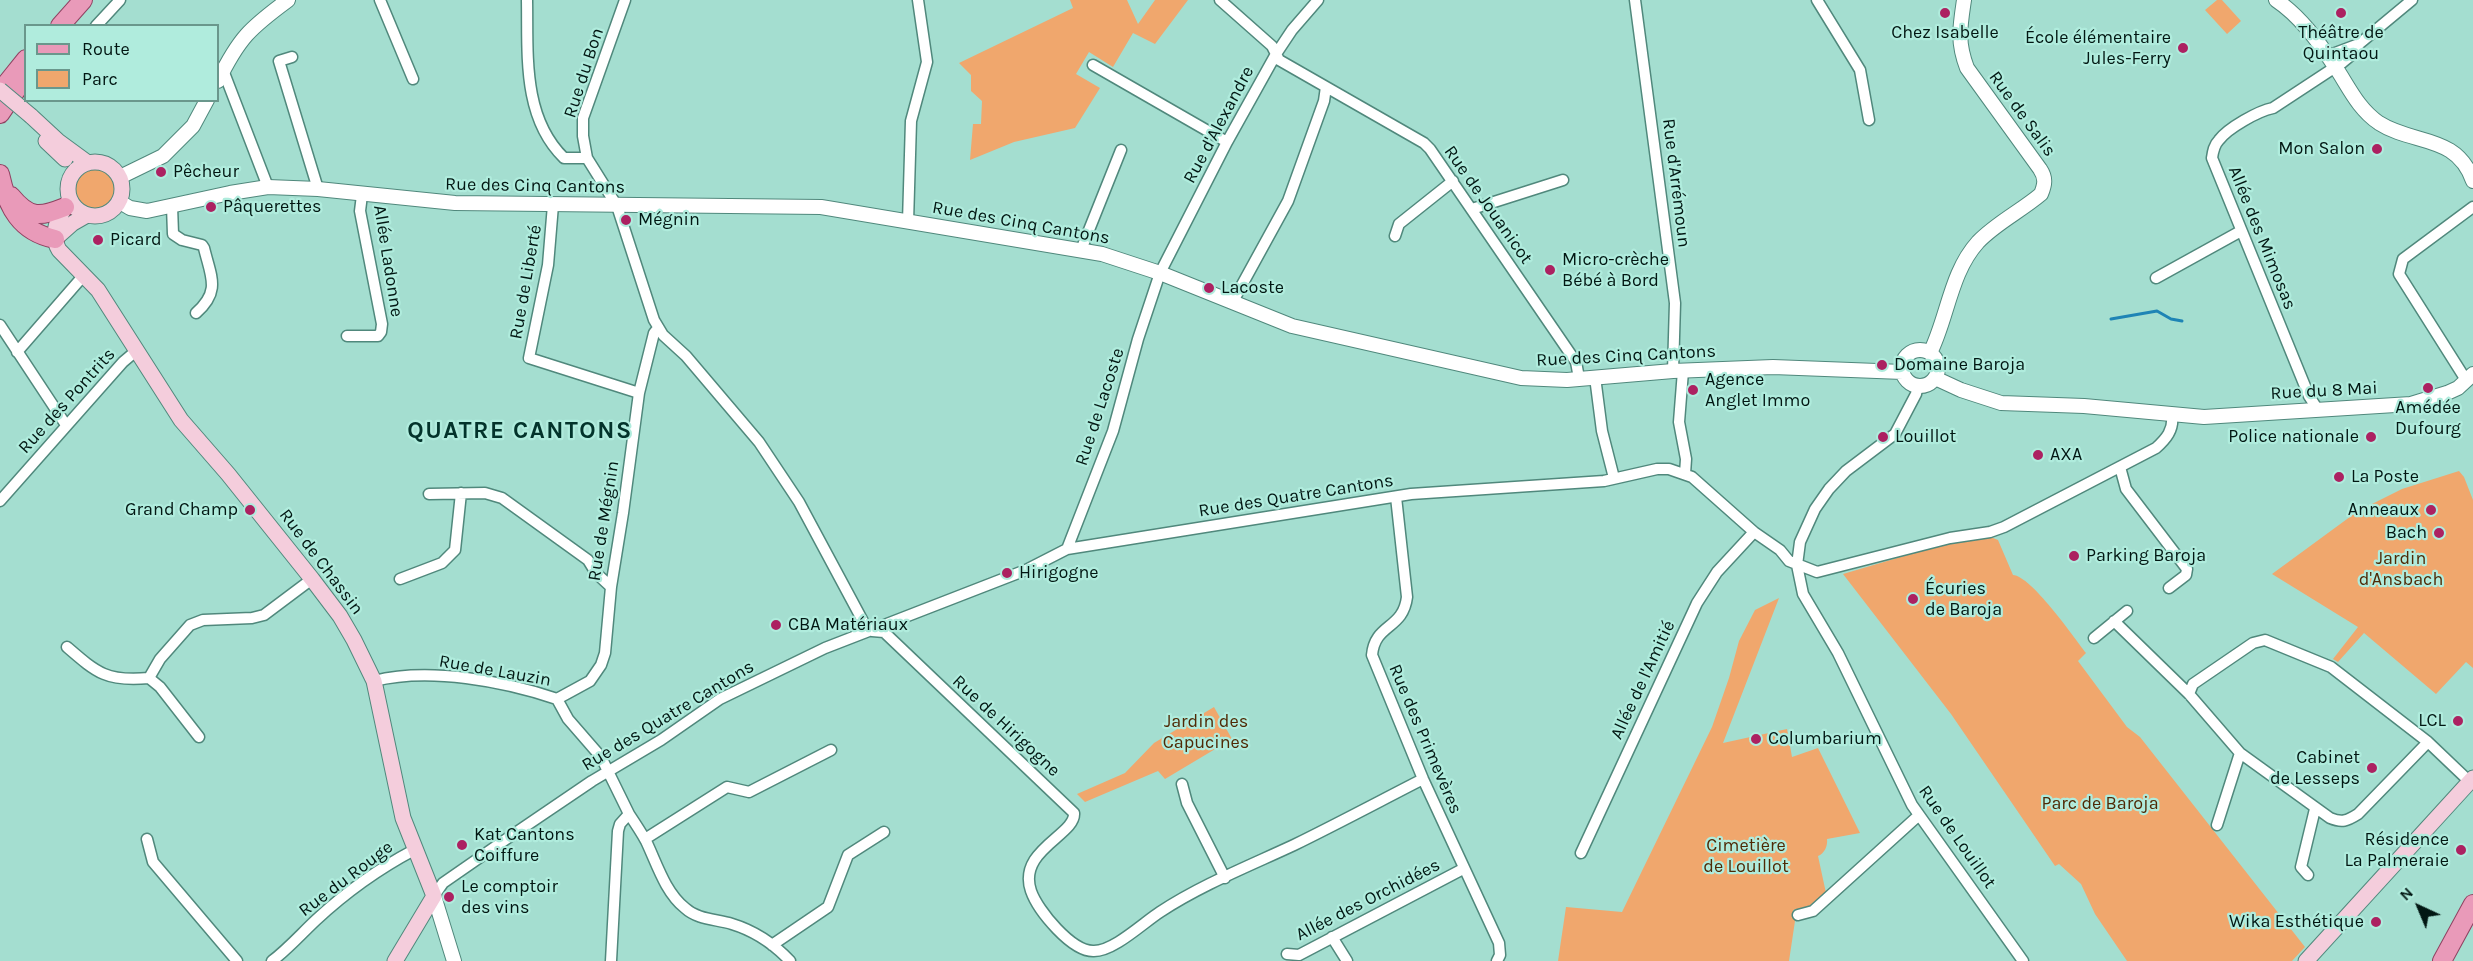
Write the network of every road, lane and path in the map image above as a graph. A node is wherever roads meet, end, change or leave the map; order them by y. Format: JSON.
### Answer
{"nodes":[{"id":1,"x":83,"y":0,"type":"edge"},
{"id":2,"x":120,"y":0,"type":"edge"},
{"id":3,"x":288,"y":0,"type":"edge"},
{"id":4,"x":380,"y":0,"type":"edge"},
{"id":5,"x":527,"y":0,"type":"edge"},
{"id":6,"x":625,"y":0,"type":"edge"},
{"id":7,"x":918,"y":0,"type":"edge"},
{"id":8,"x":1220,"y":0,"type":"edge"},
{"id":9,"x":1318,"y":0,"type":"edge"},
{"id":10,"x":1635,"y":0,"type":"edge"},
{"id":11,"x":1817,"y":0,"type":"edge"},
{"id":12,"x":1964,"y":0,"type":"edge"},
{"id":13,"x":2276,"y":0,"type":"edge"},
{"id":14,"x":2412,"y":0,"type":"edge"},
{"id":15,"x":62,"y":24,"type":"edge"},
{"id":16,"x":98,"y":24,"type":"edge"},
{"id":17,"x":1276,"y":54,"type":"junction"},
{"id":18,"x":292,"y":57,"type":"dead end"},
{"id":19,"x":2331,"y":61,"type":"junction"},
{"id":20,"x":24,"y":62,"type":"edge"},
{"id":21,"x":1093,"y":65,"type":"dead end"},
{"id":22,"x":220,"y":75,"type":"edge"},
{"id":23,"x":24,"y":78,"type":"edge"},
{"id":24,"x":413,"y":79,"type":"dead end"},
{"id":25,"x":1326,"y":87,"type":"junction"},
{"id":26,"x":3,"y":95,"type":"edge"},
{"id":27,"x":206,"y":102,"type":"edge"},
{"id":28,"x":0,"y":114,"type":"edge"},
{"id":29,"x":28,"y":120,"type":"junction"},
{"id":30,"x":1869,"y":120,"type":"dead end"},
{"id":31,"x":0,"y":125,"type":"edge"},
{"id":32,"x":58,"y":141,"type":"junction"},
{"id":33,"x":1227,"y":142,"type":"junction"},
{"id":34,"x":1122,"y":150,"type":"dead end"},
{"id":35,"x":587,"y":158,"type":"junction"},
{"id":36,"x":65,"y":159,"type":"junction"},
{"id":37,"x":88,"y":163,"type":"junction"},
{"id":38,"x":120,"y":177,"type":"junction"},
{"id":39,"x":70,"y":178,"type":"junction"},
{"id":40,"x":1563,"y":180,"type":"dead end"},
{"id":41,"x":1,"y":181,"type":"edge"},
{"id":42,"x":1453,"y":181,"type":"junction"},
{"id":43,"x":2473,"y":181,"type":"edge"},
{"id":44,"x":268,"y":187,"type":"junction"},
{"id":45,"x":318,"y":189,"type":"junction"},
{"id":46,"x":362,"y":195,"type":"junction"},
{"id":47,"x":120,"y":202,"type":"junction"},
{"id":48,"x":68,"y":203,"type":"junction"},
{"id":49,"x":553,"y":205,"type":"junction"},
{"id":50,"x":172,"y":206,"type":"junction"},
{"id":51,"x":617,"y":206,"type":"junction"},
{"id":52,"x":2473,"y":207,"type":"edge"},
{"id":53,"x":1472,"y":209,"type":"junction"},
{"id":54,"x":87,"y":215,"type":"junction"},
{"id":55,"x":908,"y":222,"type":"junction"},
{"id":56,"x":2241,"y":231,"type":"junction"},
{"id":57,"x":1395,"y":236,"type":"dead end"},
{"id":58,"x":55,"y":239,"type":"junction"},
{"id":59,"x":1080,"y":250,"type":"junction"},
{"id":60,"x":1160,"y":273,"type":"junction"},
{"id":61,"x":84,"y":275,"type":"junction"},
{"id":62,"x":2156,"y":278,"type":"dead end"},
{"id":63,"x":1232,"y":303,"type":"junction"},
{"id":64,"x":196,"y":313,"type":"dead end"},
{"id":65,"x":0,"y":325,"type":"edge"},
{"id":66,"x":658,"y":328,"type":"junction"},
{"id":67,"x":347,"y":336,"type":"dead end"},
{"id":68,"x":136,"y":351,"type":"junction"},
{"id":69,"x":17,"y":352,"type":"junction"},
{"id":70,"x":1930,"y":353,"type":"junction"},
{"id":71,"x":1678,"y":371,"type":"junction"},
{"id":72,"x":1903,"y":372,"type":"junction"},
{"id":73,"x":1595,"y":377,"type":"junction"},
{"id":74,"x":2471,"y":377,"type":"edge"},
{"id":75,"x":1579,"y":378,"type":"junction"},
{"id":76,"x":1935,"y":378,"type":"junction"},
{"id":77,"x":1918,"y":385,"type":"junction"},
{"id":78,"x":639,"y":393,"type":"junction"},
{"id":79,"x":2318,"y":410,"type":"junction"},
{"id":80,"x":2172,"y":415,"type":"junction"},
{"id":81,"x":66,"y":425,"type":"junction"},
{"id":82,"x":2120,"y":467,"type":"junction"},
{"id":83,"x":1685,"y":474,"type":"junction"},
{"id":84,"x":1614,"y":478,"type":"junction"},
{"id":85,"x":461,"y":493,"type":"junction"},
{"id":86,"x":429,"y":494,"type":"dead end"},
{"id":87,"x":1396,"y":497,"type":"junction"},
{"id":88,"x":0,"y":501,"type":"edge"},
{"id":89,"x":1754,"y":532,"type":"junction"},
{"id":90,"x":1067,"y":549,"type":"junction"},
{"id":91,"x":1797,"y":565,"type":"junction"},
{"id":92,"x":312,"y":579,"type":"junction"},
{"id":93,"x":400,"y":579,"type":"dead end"},
{"id":94,"x":611,"y":587,"type":"junction"},
{"id":95,"x":2169,"y":588,"type":"dead end"},
{"id":96,"x":2127,"y":611,"type":"dead end"},
{"id":97,"x":2114,"y":621,"type":"junction"},
{"id":98,"x":872,"y":631,"type":"junction"},
{"id":99,"x":2094,"y":638,"type":"dead end"},
{"id":100,"x":67,"y":647,"type":"dead end"},
{"id":101,"x":149,"y":678,"type":"junction"},
{"id":102,"x":374,"y":681,"type":"junction"},
{"id":103,"x":2189,"y":694,"type":"junction"},
{"id":104,"x":557,"y":699,"type":"junction"},
{"id":105,"x":199,"y":737,"type":"dead end"},
{"id":106,"x":2428,"y":742,"type":"junction"},
{"id":107,"x":831,"y":750,"type":"dead end"},
{"id":108,"x":2240,"y":753,"type":"junction"},
{"id":109,"x":606,"y":771,"type":"junction"},
{"id":110,"x":1424,"y":779,"type":"junction"},
{"id":111,"x":2472,"y":780,"type":"edge"},
{"id":112,"x":1182,"y":784,"type":"dead end"},
{"id":113,"x":2315,"y":809,"type":"junction"},
{"id":114,"x":629,"y":814,"type":"junction"},
{"id":115,"x":1918,"y":816,"type":"junction"},
{"id":116,"x":2217,"y":825,"type":"dead end"},
{"id":117,"x":884,"y":832,"type":"dead end"},
{"id":118,"x":147,"y":839,"type":"dead end"},
{"id":119,"x":645,"y":839,"type":"junction"},
{"id":120,"x":414,"y":850,"type":"junction"},
{"id":121,"x":1581,"y":853,"type":"dead end"},
{"id":122,"x":1463,"y":869,"type":"junction"},
{"id":123,"x":2308,"y":875,"type":"dead end"},
{"id":124,"x":1225,"y":878,"type":"junction"},
{"id":125,"x":434,"y":896,"type":"junction"},
{"id":126,"x":2473,"y":904,"type":"edge"},
{"id":127,"x":1798,"y":915,"type":"dead end"},
{"id":128,"x":1332,"y":937,"type":"junction"},
{"id":129,"x":772,"y":945,"type":"junction"},
{"id":130,"x":1287,"y":954,"type":"dead end"},
{"id":131,"x":237,"y":961,"type":"edge"},
{"id":132,"x":272,"y":961,"type":"edge"},
{"id":133,"x":395,"y":961,"type":"edge"},
{"id":134,"x":454,"y":961,"type":"edge"},
{"id":135,"x":612,"y":961,"type":"edge"},
{"id":136,"x":790,"y":961,"type":"edge"},
{"id":137,"x":1347,"y":961,"type":"edge"},
{"id":138,"x":1497,"y":961,"type":"edge"},
{"id":139,"x":2023,"y":961,"type":"edge"},
{"id":140,"x":2306,"y":961,"type":"edge"},
{"id":141,"x":2442,"y":961,"type":"edge"}],
"edges":[{"from":1,"to":15,"type":"main road"},
{"from":2,"to":16,"type":"street"},
{"from":3,"to":22,"type":"street"},
{"from":4,"to":24,"type":"street"},
{"from":5,"to":35,"type":"street"},
{"from":6,"to":35,"type":"street","name":"Rue du Bon"},
{"from":7,"to":55,"type":"street"},
{"from":8,"to":17,"type":"street","name":"Rue de Jouanicot"},
{"from":9,"to":17,"type":"street","name":"Rue d'Alexandre"},
{"from":10,"to":71,"type":"street","name":"Rue d'Arrémoun"},
{"from":11,"to":30,"type":"street"},
{"from":12,"to":70,"type":"street","name":"Rue de Salis"},
{"from":13,"to":19,"type":"street"},
{"from":14,"to":19,"type":"street","name":"Allée des Mimosas"},
{"from":17,"to":25,"type":"street","name":"Rue de Jouanicot"},
{"from":17,"to":33,"type":"street","name":"Rue d'Alexandre"},
{"from":18,"to":45,"type":"street"},
{"from":19,"to":43,"type":"street"},
{"from":19,"to":56,"type":"street","name":"Allée des Mimosas"},
{"from":20,"to":26,"type":"main road"},
{"from":21,"to":33,"type":"street"},
{"from":22,"to":44,"type":"street"},
{"from":23,"to":26,"type":"main road"},
{"from":25,"to":42,"type":"street","name":"Rue de Jouanicot"},
{"from":25,"to":63,"type":"street"},
{"from":26,"to":28,"type":"main road"},
{"from":26,"to":29,"type":"main road","bridge":true},
{"from":26,"to":31,"type":"main road"},
{"from":27,"to":38,"type":"street"},
{"from":29,"to":32,"type":"main road"},
{"from":29,"to":36,"type":"main road"},
{"from":32,"to":36,"type":"main road"},
{"from":32,"to":37,"type":"main road"},
{"from":33,"to":60,"type":"street","name":"Rue d'Alexandre"},
{"from":34,"to":59,"type":"street"},
{"from":35,"to":51,"type":"street","name":"Rue de Hirigogne"},
{"from":36,"to":39,"type":"main road"},
{"from":37,"to":38,"type":"main road"},
{"from":37,"to":39,"type":"main road"},
{"from":38,"to":47,"type":"main road"},
{"from":39,"to":48,"type":"main road"},
{"from":40,"to":53,"type":"street"},
{"from":41,"to":48,"type":"main road"},
{"from":41,"to":58,"type":"main road"},
{"from":42,"to":53,"type":"street","name":"Rue de Jouanicot"},
{"from":42,"to":57,"type":"street"},
{"from":44,"to":45,"type":"street","name":"Rue des Cinq Cantons"},
{"from":44,"to":50,"type":"street","name":"Rue des Cinq Cantons"},
{"from":45,"to":46,"type":"street","name":"Rue des Cinq Cantons"},
{"from":46,"to":49,"type":"street","name":"Rue des Cinq Cantons"},
{"from":46,"to":67,"type":"street","name":"Allée Ladonne"},
{"from":47,"to":50,"type":"street","name":"Rue des Cinq Cantons"},
{"from":47,"to":54,"type":"main road"},
{"from":48,"to":54,"type":"main road"},
{"from":48,"to":58,"type":"main road"},
{"from":49,"to":51,"type":"street","name":"Rue des Cinq Cantons"},
{"from":49,"to":78,"type":"street","name":"Rue de Liberté"},
{"from":50,"to":64,"type":"street"},
{"from":51,"to":55,"type":"street","name":"Rue des Cinq Cantons"},
{"from":51,"to":66,"type":"street","name":"Rue de Hirigogne"},
{"from":52,"to":74,"type":"street"},
{"from":53,"to":75,"type":"street","name":"Rue de Jouanicot"},
{"from":54,"to":58,"type":"main road"},
{"from":55,"to":59,"type":"street","name":"Rue des Cinq Cantons"},
{"from":56,"to":62,"type":"street"},
{"from":56,"to":79,"type":"street","name":"Allée des Mimosas"},
{"from":58,"to":61,"type":"main road","name":"Rue de Chassin"},
{"from":59,"to":60,"type":"street","name":"Rue des Cinq Cantons"},
{"from":60,"to":63,"type":"street","name":"Rue des Cinq Cantons"},
{"from":60,"to":90,"type":"street","name":"Rue de Lacoste"},
{"from":61,"to":68,"type":"main road","name":"Rue de Chassin"},
{"from":61,"to":69,"type":"street"},
{"from":63,"to":75,"type":"street","name":"Rue des Cinq Cantons"},
{"from":65,"to":69,"type":"street"},
{"from":66,"to":78,"type":"street","name":"Rue de Mégnin"},
{"from":66,"to":98,"type":"street","name":"Rue de Hirigogne"},
{"from":68,"to":81,"type":"street","name":"Rue des Pontrits"},
{"from":68,"to":92,"type":"main road","name":"Rue de Chassin"},
{"from":69,"to":81,"type":"street"},
{"from":70,"to":72,"type":"street"},
{"from":70,"to":76,"type":"street"},
{"from":71,"to":72,"type":"street","name":"Rue des Cinq Cantons"},
{"from":71,"to":73,"type":"street","name":"Rue des Cinq Cantons"},
{"from":71,"to":83,"type":"street","name":"Rue d'Arrémoun"},
{"from":72,"to":77,"type":"street"},
{"from":73,"to":75,"type":"street","name":"Rue des Cinq Cantons"},
{"from":73,"to":84,"type":"street"},
{"from":74,"to":79,"type":"street","name":"Rue du 8 Mai"},
{"from":76,"to":77,"type":"street"},
{"from":76,"to":80,"type":"street"},
{"from":77,"to":91,"type":"street"},
{"from":78,"to":94,"type":"street","name":"Rue de Mégnin"},
{"from":79,"to":80,"type":"street","name":"Rue du 8 Mai"},
{"from":80,"to":82,"type":"street"},
{"from":81,"to":88,"type":"street","name":"Rue des Pontrits"},
{"from":82,"to":91,"type":"street"},
{"from":82,"to":95,"type":"street"},
{"from":83,"to":84,"type":"street","name":"Rue des Quatre Cantons"},
{"from":83,"to":89,"type":"street"},
{"from":84,"to":87,"type":"street","name":"Rue des Quatre Cantons"},
{"from":85,"to":86,"type":"street"},
{"from":85,"to":93,"type":"street"},
{"from":85,"to":94,"type":"street"},
{"from":87,"to":90,"type":"street","name":"Rue des Quatre Cantons"},
{"from":87,"to":110,"type":"street","name":"Rue des Primevères"},
{"from":89,"to":91,"type":"street"},
{"from":89,"to":121,"type":"street","name":"Allée de l'Amitié"},
{"from":90,"to":98,"type":"street","name":"Rue des Quatre Cantons"},
{"from":91,"to":115,"type":"street","name":"Rue de Louillot"},
{"from":92,"to":101,"type":"street"},
{"from":92,"to":102,"type":"main road","name":"Rue de Chassin"},
{"from":94,"to":104,"type":"street","name":"Rue de Mégnin"},
{"from":96,"to":97,"type":"street"},
{"from":97,"to":99,"type":"street"},
{"from":97,"to":103,"type":"street"},
{"from":98,"to":109,"type":"street","name":"Rue des Quatre Cantons"},
{"from":98,"to":124,"type":"street","name":"Rue de Hirigogne"},
{"from":100,"to":101,"type":"street"},
{"from":101,"to":105,"type":"street"},
{"from":102,"to":104,"type":"street","name":"Rue de Lauzin"},
{"from":102,"to":120,"type":"main road","name":"Rue de Chassin"},
{"from":103,"to":106,"type":"street"},
{"from":103,"to":108,"type":"street"},
{"from":104,"to":109,"type":"street","name":"Rue de Lauzin"},
{"from":106,"to":111,"type":"street"},
{"from":106,"to":113,"type":"street"},
{"from":107,"to":119,"type":"street"},
{"from":108,"to":113,"type":"street"},
{"from":108,"to":116,"type":"street"},
{"from":109,"to":114,"type":"street","name":"Rue de Lauzin"},
{"from":109,"to":125,"type":"street","name":"Rue des Quatre Cantons"},
{"from":110,"to":122,"type":"street","name":"Rue des Primevères"},
{"from":110,"to":124,"type":"street","name":"Rue de Hirigogne"},
{"from":111,"to":140,"type":"main road"},
{"from":112,"to":124,"type":"street"},
{"from":113,"to":123,"type":"street"},
{"from":114,"to":119,"type":"street","name":"Rue de Lauzin"},
{"from":114,"to":135,"type":"street"},
{"from":115,"to":127,"type":"street"},
{"from":115,"to":139,"type":"street","name":"Rue de Louillot"},
{"from":117,"to":129,"type":"street"},
{"from":118,"to":131,"type":"street"},
{"from":119,"to":129,"type":"street","name":"Rue de Lauzin"},
{"from":120,"to":125,"type":"main road","name":"Rue de Chassin"},
{"from":120,"to":132,"type":"street","name":"Rue du Rouge"},
{"from":122,"to":128,"type":"street","name":"Allée des Orchidées"},
{"from":122,"to":138,"type":"street","name":"Rue des Primevères"},
{"from":125,"to":133,"type":"main road"},
{"from":125,"to":134,"type":"street","name":"Rue de Chassin"},
{"from":126,"to":141,"type":"main road"},
{"from":128,"to":130,"type":"street","name":"Allée des Orchidées"},
{"from":128,"to":137,"type":"street"},
{"from":129,"to":136,"type":"street","name":"Rue de Lauzin"}]}
